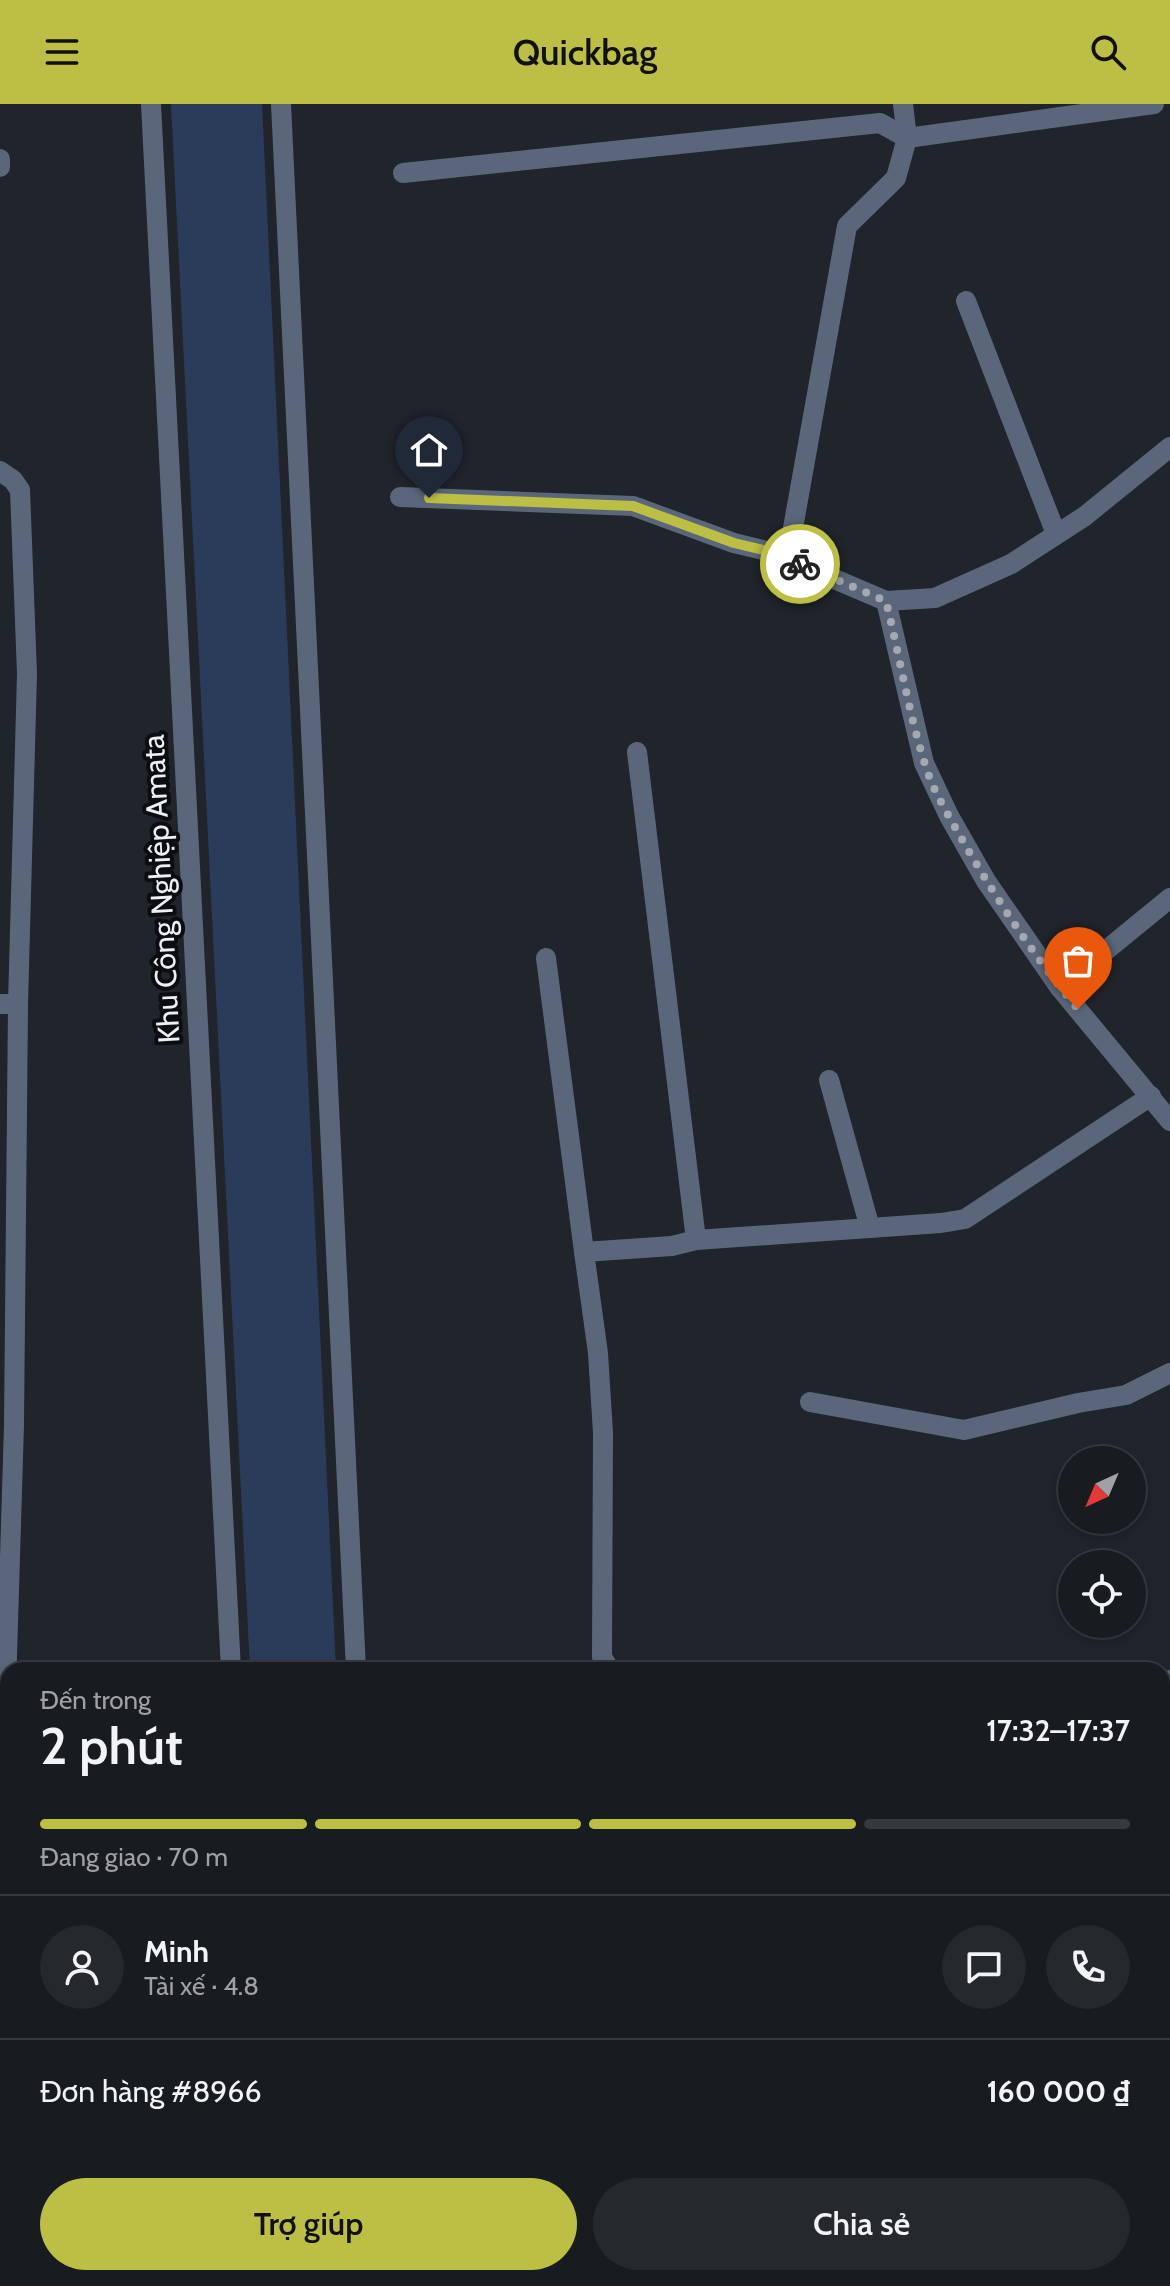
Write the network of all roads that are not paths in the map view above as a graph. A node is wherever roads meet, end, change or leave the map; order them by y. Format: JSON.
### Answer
{"nodes":[{"id":1,"x":151,"y":104,"type":"edge"},
{"id":2,"x":281,"y":104,"type":"edge"},
{"id":3,"x":903,"y":104,"type":"edge"},
{"id":4,"x":1154,"y":104,"type":"edge"},
{"id":5,"x":907,"y":138,"type":"junction"},
{"id":6,"x":0,"y":159,"type":"edge"},
{"id":7,"x":0,"y":167,"type":"edge"},
{"id":8,"x":403,"y":173,"type":"dead end"},
{"id":9,"x":966,"y":301,"type":"dead end"},
{"id":10,"x":1170,"y":447,"type":"edge"},
{"id":11,"x":0,"y":471,"type":"edge"},
{"id":12,"x":400,"y":497,"type":"dead end"},
{"id":13,"x":1056,"y":534,"type":"junction"},
{"id":14,"x":788,"y":556,"type":"junction"},
{"id":15,"x":886,"y":601,"type":"junction"},
{"id":16,"x":637,"y":752,"type":"dead end"},
{"id":17,"x":1170,"y":898,"type":"edge"},
{"id":18,"x":546,"y":958,"type":"dead end"},
{"id":19,"x":1060,"y":988,"type":"junction"},
{"id":20,"x":9,"y":1004,"type":"edge"},
{"id":21,"x":829,"y":1080,"type":"dead end"},
{"id":22,"x":1151,"y":1096,"type":"junction"},
{"id":23,"x":1170,"y":1121,"type":"edge"},
{"id":24,"x":870,"y":1228,"type":"junction"},
{"id":25,"x":696,"y":1240,"type":"junction"},
{"id":26,"x":584,"y":1252,"type":"junction"},
{"id":27,"x":1170,"y":1373,"type":"edge"},
{"id":28,"x":7,"y":1392,"type":"edge"},
{"id":29,"x":810,"y":1402,"type":"dead end"},
{"id":30,"x":3,"y":1662,"type":"edge"},
{"id":31,"x":231,"y":1662,"type":"edge"},
{"id":32,"x":356,"y":1662,"type":"edge"},
{"id":33,"x":605,"y":1662,"type":"edge"}],
"edges":[{"from":1,"to":31,"type":"street","name":"Khu Công Nghiệp Amata"},
{"from":2,"to":32,"type":"street"},
{"from":3,"to":5,"type":"street"},
{"from":4,"to":5,"type":"street"},
{"from":5,"to":8,"type":"street"},
{"from":5,"to":14,"type":"street"},
{"from":6,"to":7,"type":"street"},
{"from":9,"to":13,"type":"street"},
{"from":10,"to":13,"type":"street"},
{"from":11,"to":20,"type":"street"},
{"from":12,"to":14,"type":"street"},
{"from":13,"to":15,"type":"street"},
{"from":14,"to":15,"type":"street"},
{"from":15,"to":19,"type":"street"},
{"from":16,"to":25,"type":"street"},
{"from":17,"to":19,"type":"street"},
{"from":18,"to":26,"type":"street"},
{"from":19,"to":22,"type":"street"},
{"from":20,"to":28,"type":"street"},
{"from":21,"to":24,"type":"street"},
{"from":22,"to":23,"type":"street"},
{"from":22,"to":24,"type":"street"},
{"from":24,"to":25,"type":"street"},
{"from":25,"to":26,"type":"street"},
{"from":26,"to":33,"type":"street"},
{"from":27,"to":29,"type":"street"},
{"from":28,"to":30,"type":"street"}]}
